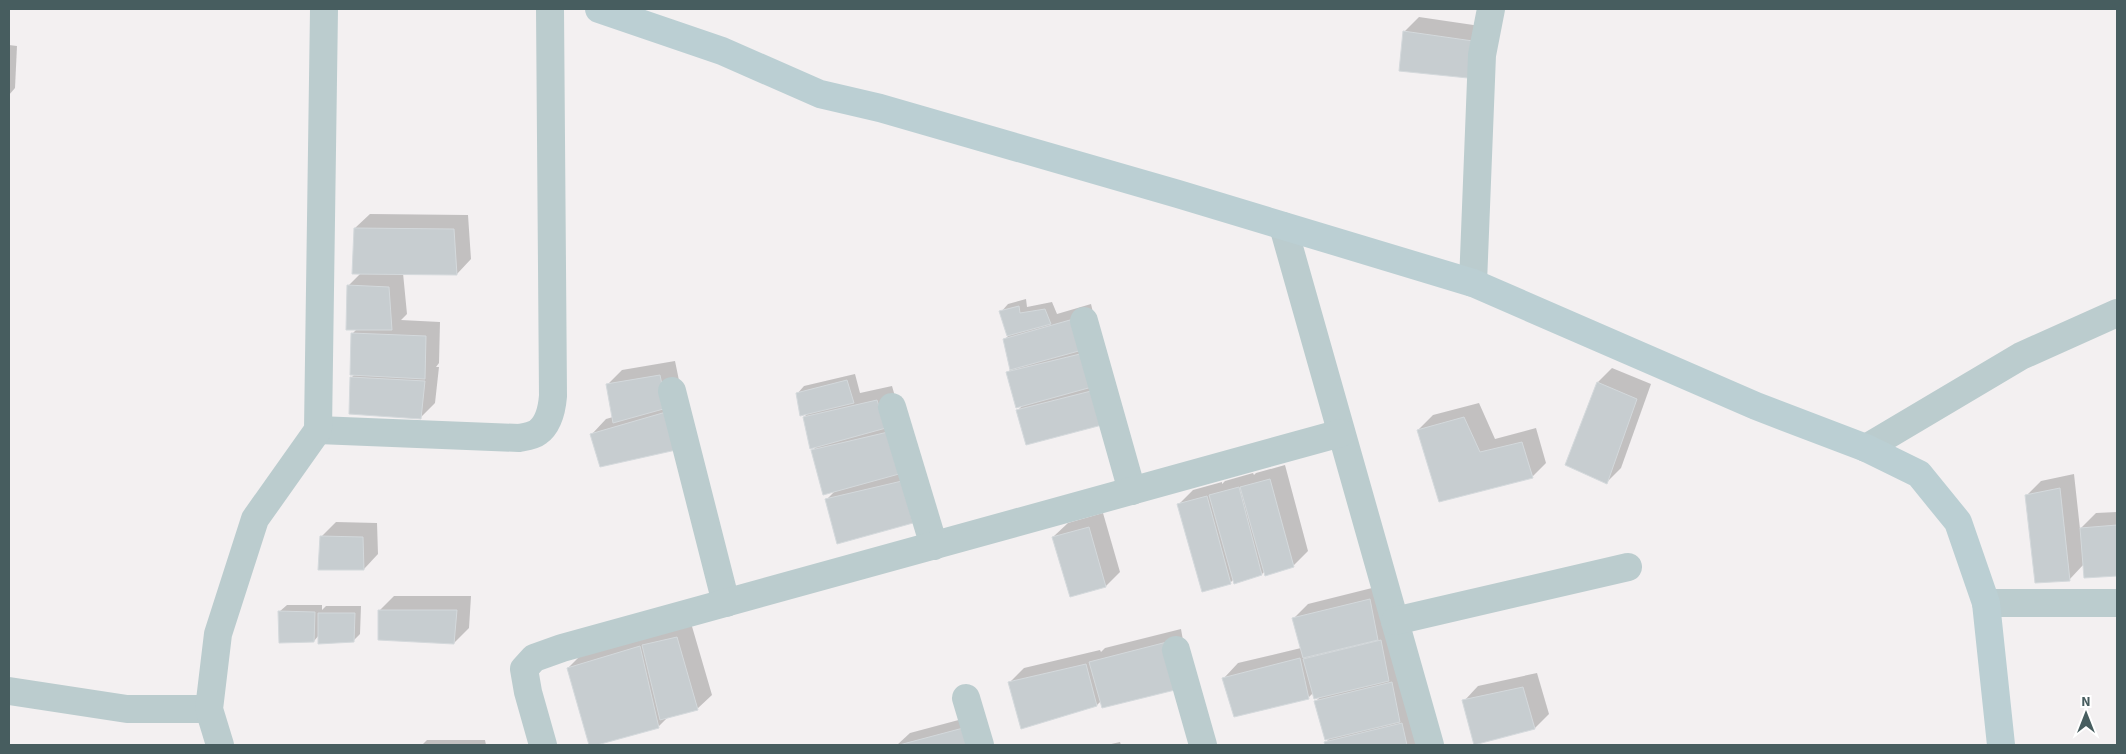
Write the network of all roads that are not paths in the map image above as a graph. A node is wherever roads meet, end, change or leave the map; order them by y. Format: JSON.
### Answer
{"nodes":[{"id":1,"x":324,"y":9,"type":"edge"},
{"id":2,"x":550,"y":9,"type":"edge"},
{"id":3,"x":599,"y":9,"type":"edge"},
{"id":4,"x":1491,"y":9,"type":"edge"},
{"id":5,"x":1283,"y":226,"type":"junction"},
{"id":6,"x":1473,"y":283,"type":"junction"},
{"id":7,"x":2117,"y":313,"type":"edge"},
{"id":8,"x":1084,"y":320,"type":"dead end"},
{"id":9,"x":672,"y":391,"type":"dead end"},
{"id":10,"x":892,"y":407,"type":"dead end"},
{"id":11,"x":318,"y":430,"type":"junction"},
{"id":12,"x":1341,"y":433,"type":"junction"},
{"id":13,"x":1866,"y":448,"type":"junction"},
{"id":14,"x":1132,"y":491,"type":"junction"},
{"id":15,"x":934,"y":546,"type":"junction"},
{"id":16,"x":1628,"y":567,"type":"dead end"},
{"id":17,"x":726,"y":603,"type":"junction"},
{"id":18,"x":1986,"y":603,"type":"junction"},
{"id":19,"x":2117,"y":603,"type":"edge"},
{"id":20,"x":1395,"y":621,"type":"junction"},
{"id":21,"x":1176,"y":650,"type":"dead end"},
{"id":22,"x":9,"y":691,"type":"edge"},
{"id":23,"x":966,"y":698,"type":"dead end"},
{"id":24,"x":209,"y":709,"type":"junction"},
{"id":25,"x":220,"y":745,"type":"edge"},
{"id":26,"x":543,"y":745,"type":"edge"},
{"id":27,"x":980,"y":745,"type":"edge"},
{"id":28,"x":1203,"y":745,"type":"edge"},
{"id":29,"x":1430,"y":745,"type":"edge"},
{"id":30,"x":2001,"y":745,"type":"edge"}],
"edges":[{"from":1,"to":11,"type":"street"},
{"from":2,"to":11,"type":"street"},
{"from":3,"to":5,"type":"street"},
{"from":4,"to":6,"type":"street"},
{"from":5,"to":6,"type":"street"},
{"from":5,"to":12,"type":"street"},
{"from":6,"to":13,"type":"street"},
{"from":7,"to":13,"type":"street"},
{"from":8,"to":14,"type":"street"},
{"from":9,"to":17,"type":"street"},
{"from":10,"to":15,"type":"street"},
{"from":11,"to":24,"type":"street"},
{"from":12,"to":14,"type":"street"},
{"from":12,"to":20,"type":"street"},
{"from":13,"to":18,"type":"street"},
{"from":14,"to":15,"type":"street"},
{"from":15,"to":17,"type":"street"},
{"from":16,"to":20,"type":"street"},
{"from":17,"to":26,"type":"street"},
{"from":18,"to":19,"type":"street"},
{"from":18,"to":30,"type":"street"},
{"from":20,"to":29,"type":"street"},
{"from":21,"to":28,"type":"street"},
{"from":22,"to":24,"type":"street"},
{"from":23,"to":27,"type":"street"},
{"from":24,"to":25,"type":"street"}]}
